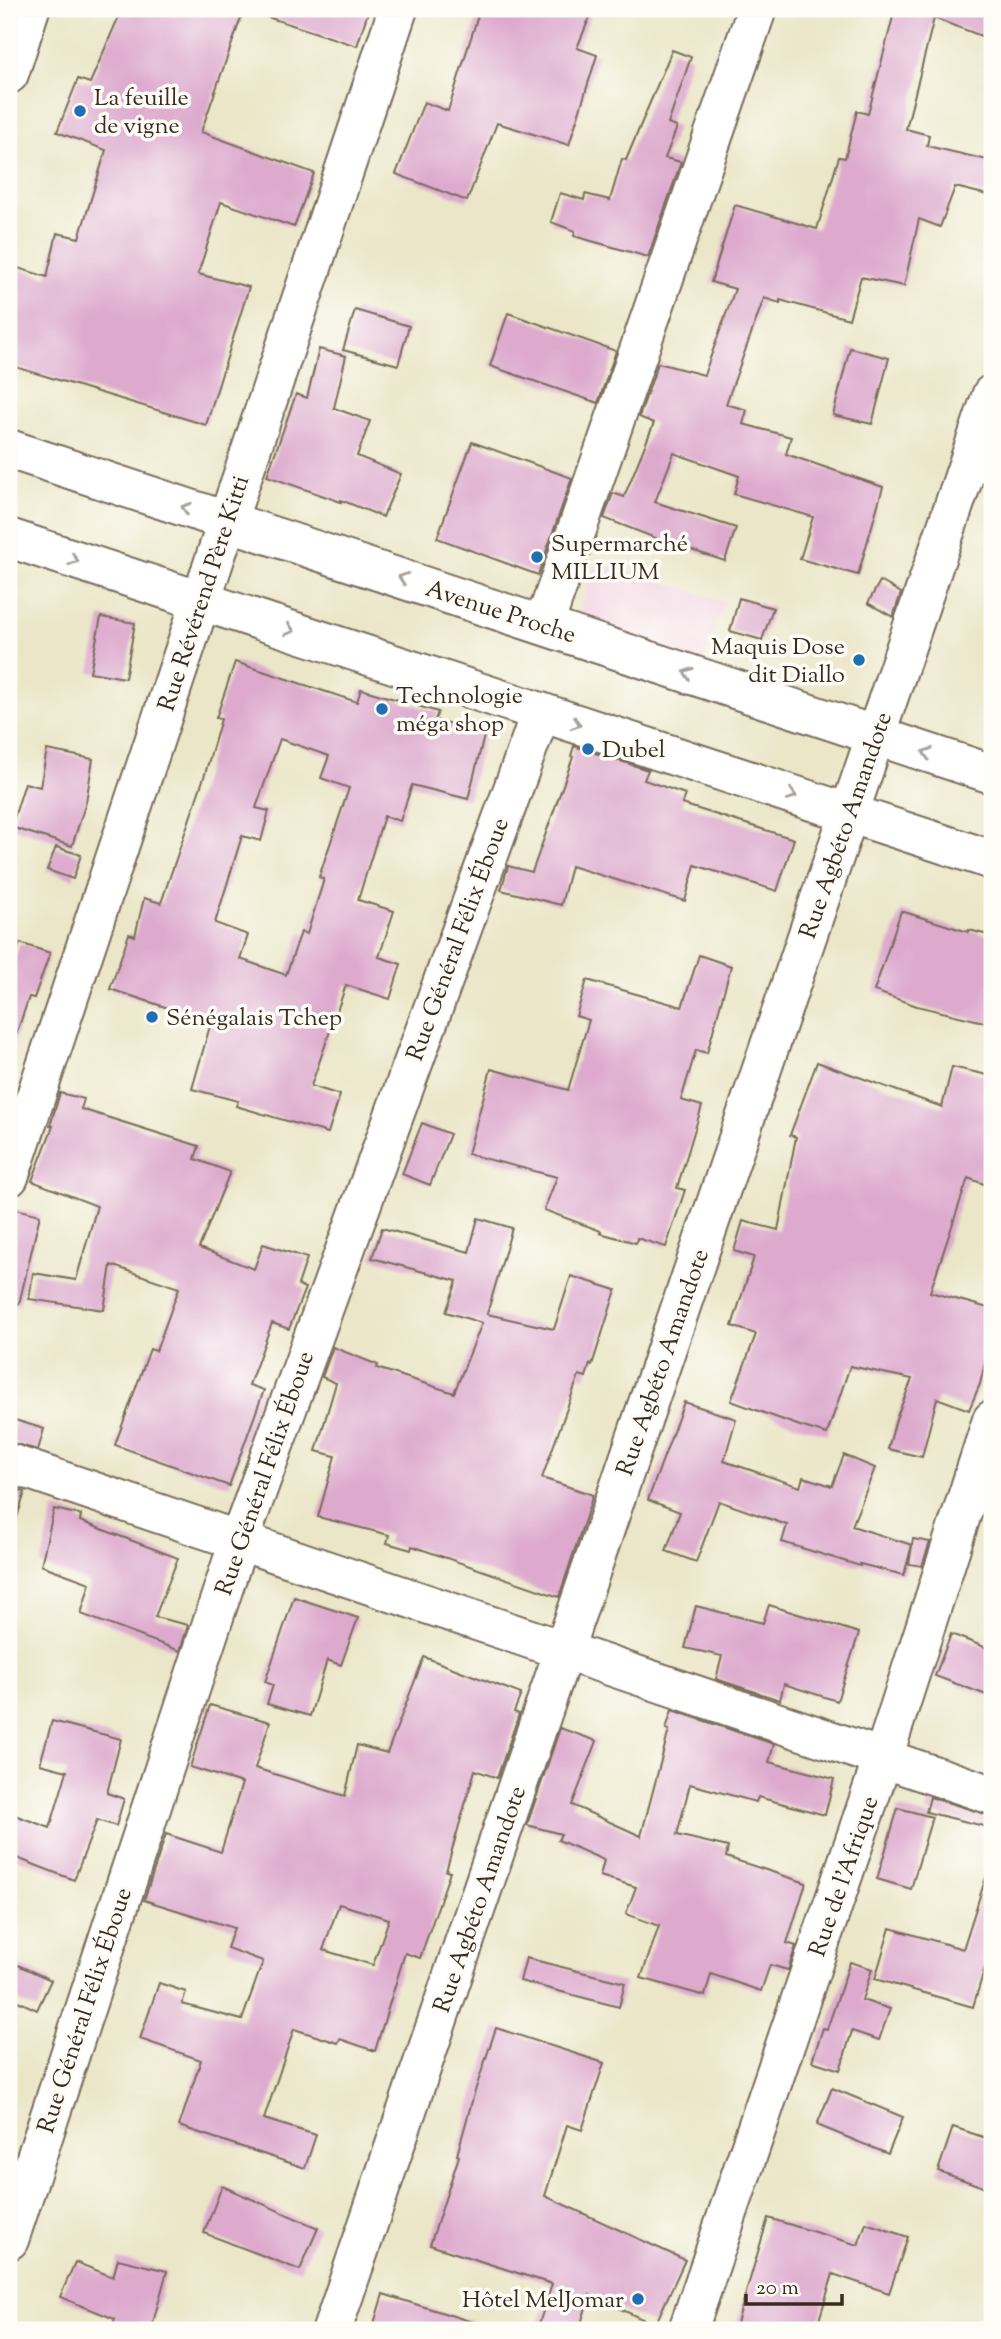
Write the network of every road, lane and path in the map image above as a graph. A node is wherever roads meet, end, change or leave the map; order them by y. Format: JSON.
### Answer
{"nodes":[{"id":1,"x":30,"y":9,"type":"edge"},
{"id":2,"x":398,"y":9,"type":"edge"},
{"id":3,"x":757,"y":9,"type":"edge"},
{"id":4,"x":9,"y":74,"type":"edge"},
{"id":5,"x":992,"y":394,"type":"edge"},
{"id":6,"x":9,"y":449,"type":"edge"},
{"id":7,"x":227,"y":521,"type":"junction"},
{"id":8,"x":9,"y":538,"type":"edge"},
{"id":9,"x":201,"y":601,"type":"junction"},
{"id":10,"x":544,"y":625,"type":"junction"},
{"id":11,"x":541,"y":712,"type":"junction"},
{"id":12,"x":876,"y":736,"type":"junction"},
{"id":13,"x":992,"y":774,"type":"edge"},
{"id":14,"x":850,"y":813,"type":"junction"},
{"id":15,"x":992,"y":860,"type":"edge"},
{"id":16,"x":9,"y":1177,"type":"edge"},
{"id":17,"x":992,"y":1420,"type":"edge"},
{"id":18,"x":9,"y":1463,"type":"edge"},
{"id":19,"x":239,"y":1541,"type":"junction"},
{"id":20,"x":564,"y":1650,"type":"junction"},
{"id":21,"x":883,"y":1758,"type":"junction"},
{"id":22,"x":992,"y":1795,"type":"edge"},
{"id":23,"x":9,"y":2240,"type":"edge"},
{"id":24,"x":332,"y":2330,"type":"edge"},
{"id":25,"x":688,"y":2330,"type":"edge"}],
"edges":[{"from":1,"to":4,"type":"street"},
{"from":2,"to":7,"type":"street","name":"Rue Révérend Père Kitti"},
{"from":3,"to":10,"type":"street"},
{"from":5,"to":12,"type":"street","name":"Rue Agbéto Amandote"},
{"from":7,"to":6,"type":"street","name":"Avenue Proche","one_way":true},
{"from":7,"to":9,"type":"street","name":"Rue Révérend Père Kitti"},
{"from":10,"to":7,"type":"street","name":"Avenue Proche","one_way":true},
{"from":8,"to":9,"type":"street","one_way":true},
{"from":9,"to":11,"type":"street","one_way":true},
{"from":9,"to":16,"type":"street","name":"Rue Révérend Père Kitti"},
{"from":12,"to":10,"type":"street","name":"Avenue Proche","one_way":true},
{"from":11,"to":14,"type":"street","one_way":true},
{"from":11,"to":19,"type":"street","name":"Rue Général Félix Éboue"},
{"from":13,"to":12,"type":"street","name":"Avenue Proche","one_way":true},
{"from":12,"to":14,"type":"street","name":"Rue Agbéto Amandote"},
{"from":14,"to":15,"type":"street"},
{"from":14,"to":20,"type":"street","name":"Rue Agbéto Amandote"},
{"from":17,"to":21,"type":"street","name":"Rue de l'Afrique"},
{"from":18,"to":19,"type":"street"},
{"from":19,"to":20,"type":"street"},
{"from":19,"to":23,"type":"street","name":"Rue Général Félix Éboue"},
{"from":20,"to":21,"type":"street"},
{"from":20,"to":24,"type":"street","name":"Rue Agbéto Amandote"},
{"from":21,"to":22,"type":"street"},
{"from":21,"to":25,"type":"street","name":"Rue de l'Afrique"}]}
